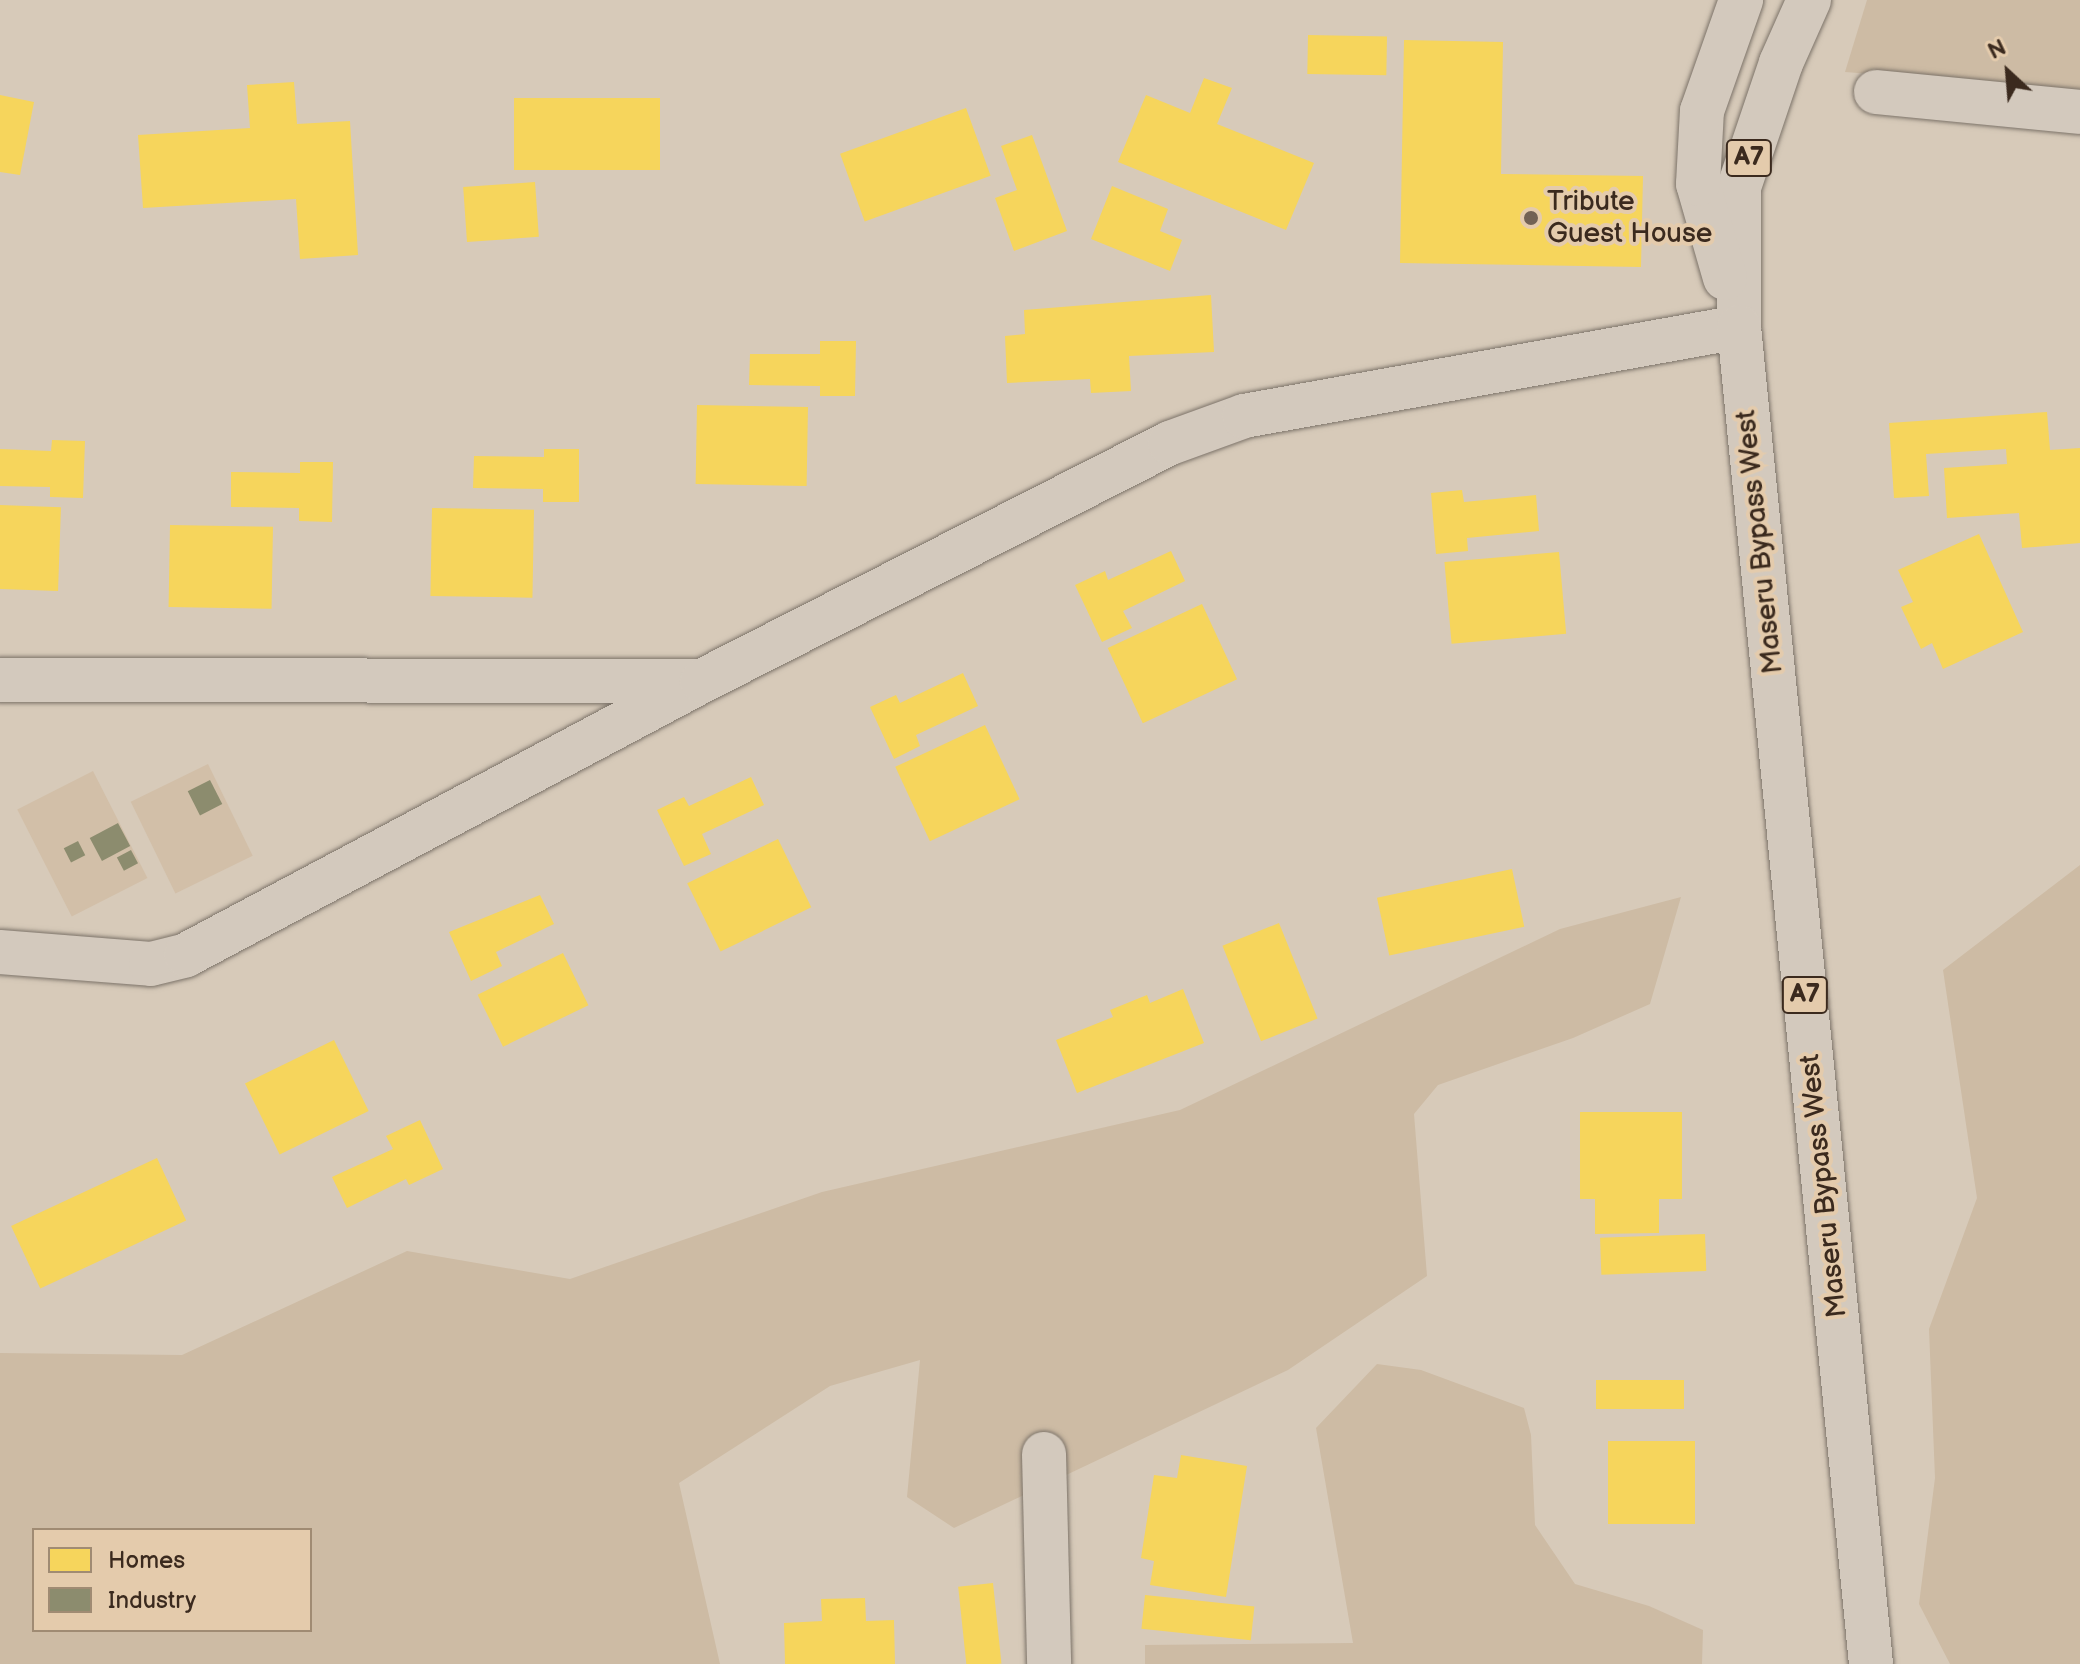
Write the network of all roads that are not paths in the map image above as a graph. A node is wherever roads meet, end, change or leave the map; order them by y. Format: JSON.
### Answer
{"nodes":[{"id":1,"x":1715,"y":0,"type":"edge"},
{"id":2,"x":1741,"y":0,"type":"edge"},
{"id":3,"x":1809,"y":0,"type":"edge"},
{"id":4,"x":1876,"y":92,"type":"dead end"},
{"id":5,"x":2080,"y":112,"type":"edge"},
{"id":6,"x":1739,"y":327,"type":"junction"},
{"id":7,"x":0,"y":680,"type":"edge"},
{"id":8,"x":702,"y":681,"type":"junction"},
{"id":9,"x":0,"y":952,"type":"edge"},
{"id":10,"x":1044,"y":1454,"type":"dead end"},
{"id":11,"x":1049,"y":1664,"type":"edge"},
{"id":12,"x":1871,"y":1664,"type":"edge"}],
"edges":[{"from":1,"to":2,"type":"street"},
{"from":2,"to":6,"type":"street","name":"Maseru Bypass West","number":"A7"},
{"from":3,"to":6,"type":"street","name":"Maseru Bypass West","number":"A7"},
{"from":4,"to":5,"type":"street"},
{"from":6,"to":8,"type":"street"},
{"from":6,"to":12,"type":"street","name":"Maseru Bypass West","number":"A7"},
{"from":7,"to":8,"type":"street"},
{"from":8,"to":9,"type":"street"},
{"from":10,"to":11,"type":"street"}]}
